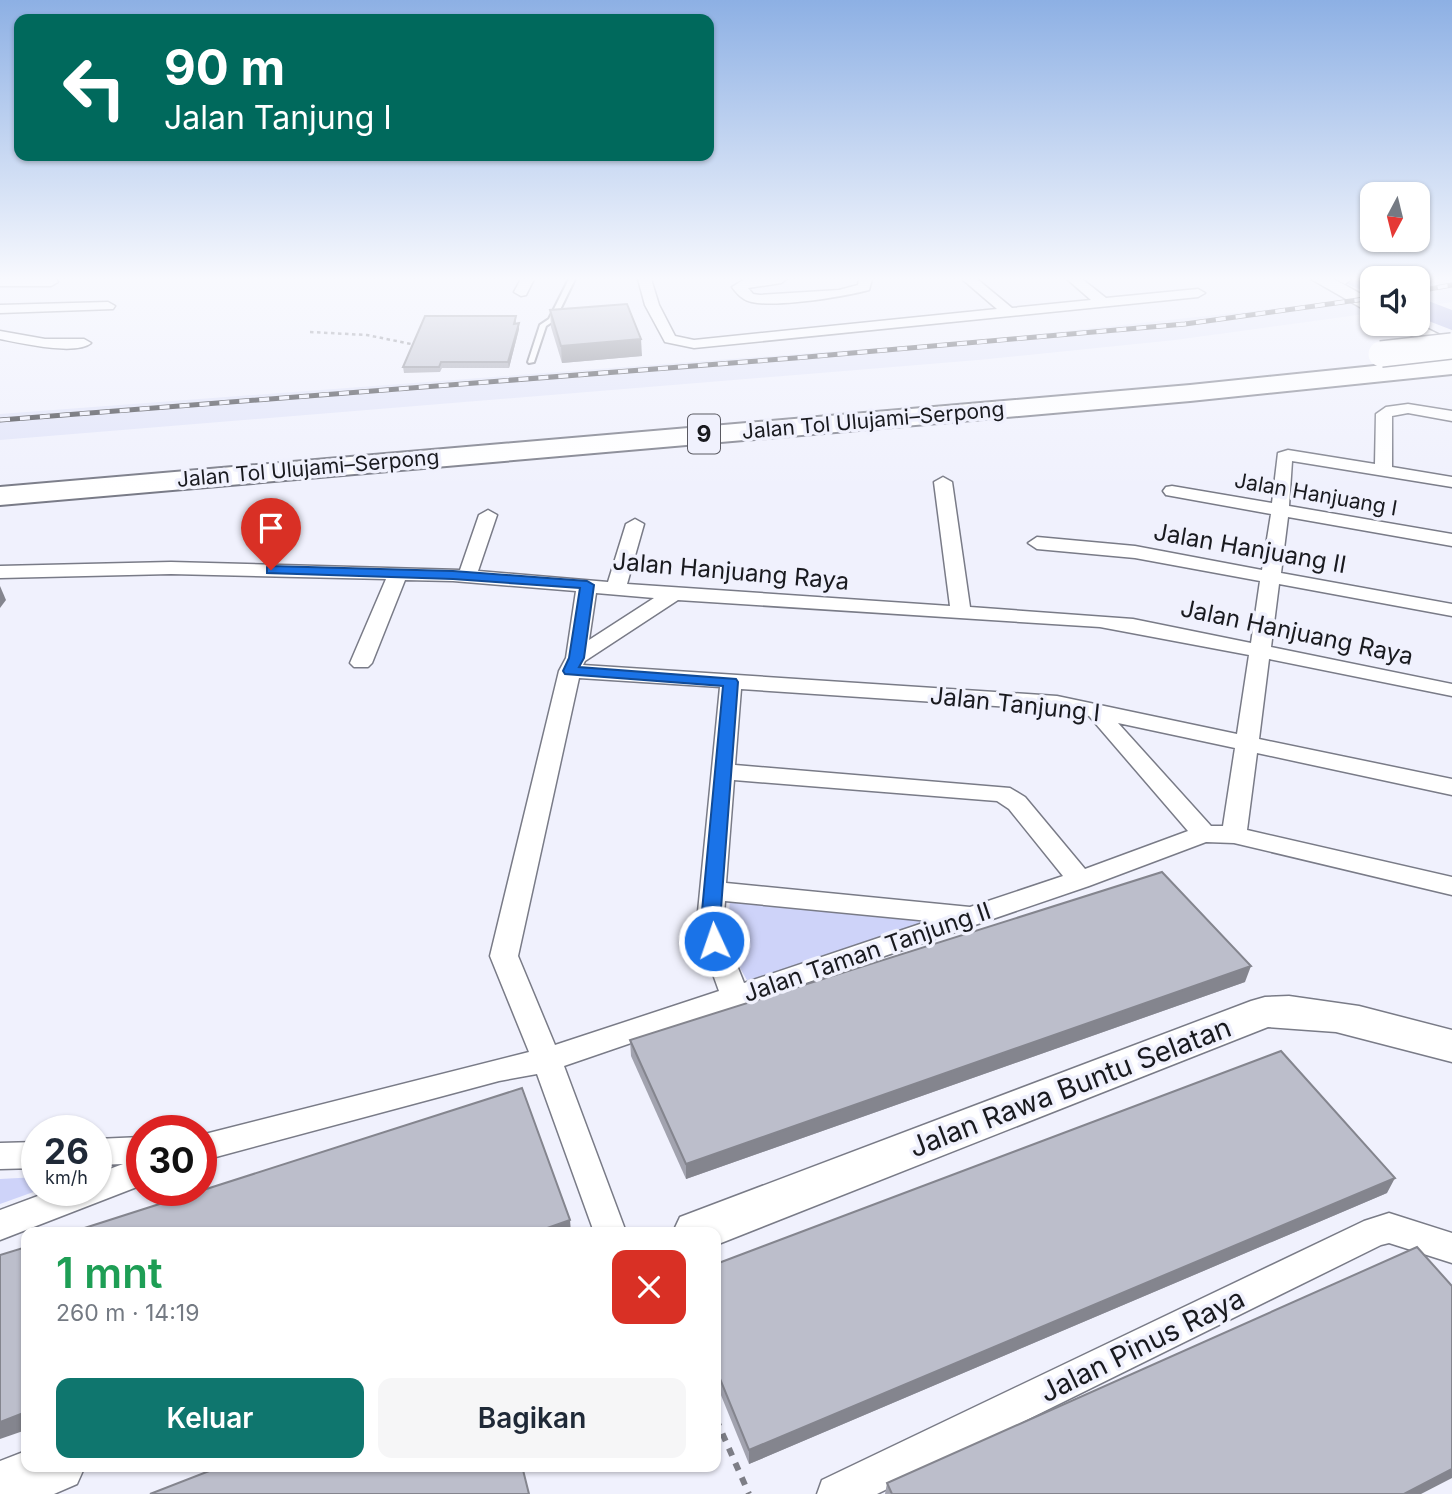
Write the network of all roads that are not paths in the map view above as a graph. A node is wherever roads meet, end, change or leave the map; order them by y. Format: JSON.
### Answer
{"nodes":[{"id":1,"x":535,"y":349,"type":"edge"},
{"id":2,"x":1435,"y":349,"type":"edge"},
{"id":3,"x":531,"y":362,"type":"dead end"},
{"id":4,"x":1452,"y":366,"type":"edge"},
{"id":5,"x":1452,"y":416,"type":"edge"},
{"id":6,"x":1383,"y":471,"type":"junction"},
{"id":7,"x":0,"y":475,"type":"edge"},
{"id":8,"x":943,"y":482,"type":"dead end"},
{"id":9,"x":1452,"y":482,"type":"edge"},
{"id":10,"x":1172,"y":491,"type":"dead end"},
{"id":11,"x":0,"y":496,"type":"edge"},
{"id":12,"x":1280,"y":511,"type":"junction"},
{"id":13,"x":488,"y":515,"type":"dead end"},
{"id":14,"x":635,"y":524,"type":"dead end"},
{"id":15,"x":1452,"y":540,"type":"edge"},
{"id":16,"x":1037,"y":543,"type":"dead end"},
{"id":17,"x":0,"y":572,"type":"edge"},
{"id":18,"x":398,"y":573,"type":"junction"},
{"id":19,"x":467,"y":576,"type":"junction"},
{"id":20,"x":1269,"y":577,"type":"junction"},
{"id":21,"x":587,"y":585,"type":"junction"},
{"id":22,"x":616,"y":588,"type":"junction"},
{"id":23,"x":674,"y":594,"type":"junction"},
{"id":24,"x":1452,"y":610,"type":"edge"},
{"id":25,"x":961,"y":614,"type":"junction"},
{"id":26,"x":1260,"y":651,"type":"junction"},
{"id":27,"x":361,"y":663,"type":"dead end"},
{"id":28,"x":573,"y":664,"type":"junction"},
{"id":29,"x":731,"y":682,"type":"junction"},
{"id":30,"x":1452,"y":690,"type":"edge"},
{"id":31,"x":1095,"y":710,"type":"junction"},
{"id":32,"x":1245,"y":742,"type":"junction"},
{"id":33,"x":723,"y":772,"type":"junction"},
{"id":34,"x":1452,"y":787,"type":"edge"},
{"id":35,"x":1204,"y":834,"type":"junction"},
{"id":36,"x":1234,"y":835,"type":"junction"},
{"id":37,"x":1080,"y":880,"type":"junction"},
{"id":38,"x":1452,"y":886,"type":"edge"},
{"id":39,"x":714,"y":891,"type":"junction"},
{"id":40,"x":974,"y":916,"type":"junction"},
{"id":41,"x":735,"y":996,"type":"junction"},
{"id":42,"x":1452,"y":1046,"type":"edge"},
{"id":43,"x":547,"y":1060,"type":"junction"},
{"id":44,"x":217,"y":1144,"type":"edge"},
{"id":45,"x":21,"y":1155,"type":"edge"},
{"id":46,"x":0,"y":1156,"type":"edge"},
{"id":47,"x":50,"y":1206,"type":"edge"},
{"id":48,"x":0,"y":1225,"type":"edge"},
{"id":49,"x":608,"y":1227,"type":"edge"},
{"id":50,"x":709,"y":1227,"type":"edge"},
{"id":51,"x":1452,"y":1248,"type":"edge"},
{"id":52,"x":42,"y":1472,"type":"edge"},
{"id":53,"x":0,"y":1487,"type":"edge"},
{"id":54,"x":844,"y":1492,"type":"edge"}],
"edges":[{"from":1,"to":3,"type":"lane"},
{"from":2,"to":7,"type":"highway","name":"Jalan Tol Ulujami–Serpong","number":"9","bridge":true},
{"from":4,"to":11,"type":"highway","name":"Jalan Tol Ulujami–Serpong","number":"9"},
{"from":5,"to":6,"type":"street"},
{"from":6,"to":9,"type":"street"},
{"from":6,"to":12,"type":"street"},
{"from":8,"to":25,"type":"street"},
{"from":10,"to":12,"type":"street","name":"Jalan Hanjuang I"},
{"from":12,"to":15,"type":"street","name":"Jalan Hanjuang I"},
{"from":12,"to":20,"type":"street"},
{"from":13,"to":19,"type":"street"},
{"from":14,"to":22,"type":"street"},
{"from":16,"to":20,"type":"street","name":"Jalan Hanjuang II"},
{"from":17,"to":18,"type":"street","name":"Jalan Hanjuang Raya"},
{"from":18,"to":19,"type":"street","name":"Jalan Hanjuang Raya"},
{"from":18,"to":27,"type":"street"},
{"from":19,"to":21,"type":"street","name":"Jalan Hanjuang Raya"},
{"from":20,"to":24,"type":"street","name":"Jalan Hanjuang II"},
{"from":20,"to":26,"type":"street"},
{"from":21,"to":22,"type":"street","name":"Jalan Hanjuang Raya"},
{"from":21,"to":28,"type":"street"},
{"from":22,"to":23,"type":"street","name":"Jalan Hanjuang Raya"},
{"from":23,"to":25,"type":"street","name":"Jalan Hanjuang Raya"},
{"from":23,"to":28,"type":"street"},
{"from":25,"to":26,"type":"street","name":"Jalan Hanjuang Raya"},
{"from":26,"to":30,"type":"street","name":"Jalan Hanjuang Raya"},
{"from":26,"to":32,"type":"street"},
{"from":28,"to":29,"type":"street","name":"Jalan Tanjung I"},
{"from":28,"to":43,"type":"street"},
{"from":29,"to":31,"type":"street","name":"Jalan Tanjung I"},
{"from":29,"to":33,"type":"street"},
{"from":31,"to":32,"type":"street","name":"Jalan Tanjung I"},
{"from":31,"to":35,"type":"street"},
{"from":32,"to":34,"type":"street","name":"Jalan Tanjung I"},
{"from":32,"to":36,"type":"street"},
{"from":33,"to":37,"type":"street"},
{"from":33,"to":39,"type":"street"},
{"from":35,"to":36,"type":"street","name":"Jalan Taman Tanjung II"},
{"from":35,"to":37,"type":"street","name":"Jalan Taman Tanjung II"},
{"from":36,"to":38,"type":"street","name":"Jalan Taman Tanjung II"},
{"from":37,"to":40,"type":"street","name":"Jalan Taman Tanjung II"},
{"from":39,"to":40,"type":"street"},
{"from":39,"to":41,"type":"street"},
{"from":40,"to":41,"type":"street","name":"Jalan Taman Tanjung II"},
{"from":41,"to":43,"type":"street","name":"Jalan Taman Tanjung II"},
{"from":42,"to":50,"type":"street","name":"Jalan Rawa Buntu Selatan"},
{"from":43,"to":44,"type":"street","name":"Jalan Taman Tanjung II"},
{"from":43,"to":49,"type":"street"},
{"from":45,"to":46,"type":"street"},
{"from":47,"to":48,"type":"street"},
{"from":51,"to":54,"type":"street","name":"Jalan Pinus Raya"},
{"from":52,"to":53,"type":"street"}]}
